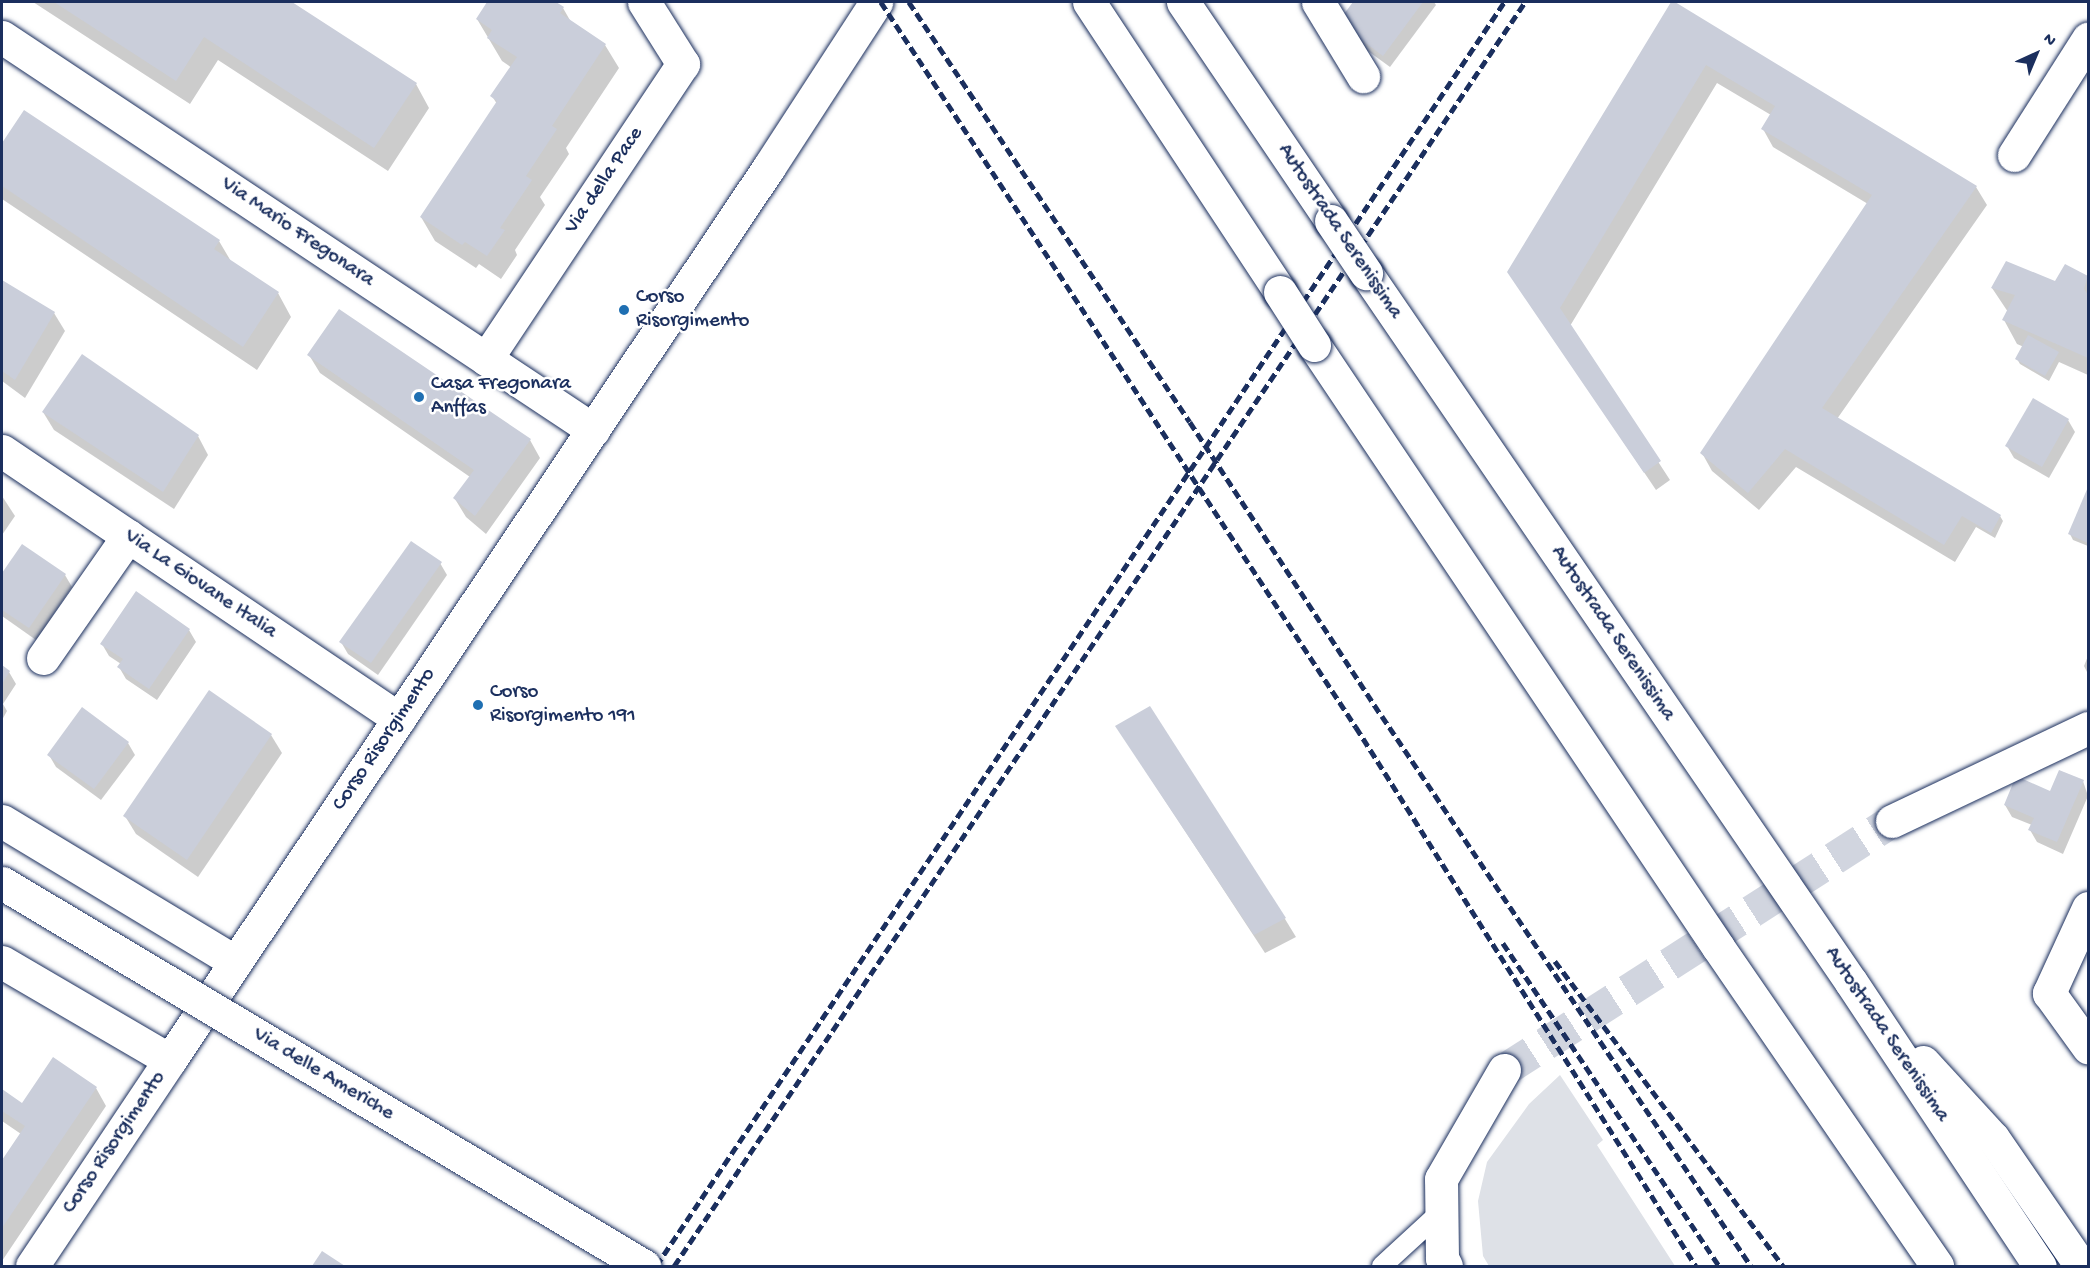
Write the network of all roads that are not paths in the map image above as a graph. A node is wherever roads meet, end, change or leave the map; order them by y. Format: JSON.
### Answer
{"nodes":[{"id":1,"x":644,"y":2,"type":"edge"},
{"id":2,"x":876,"y":2,"type":"edge"},
{"id":3,"x":1089,"y":2,"type":"edge"},
{"id":4,"x":1183,"y":2,"type":"edge"},
{"id":5,"x":1325,"y":5,"type":"edge"},
{"id":6,"x":2,"y":37,"type":"edge"},
{"id":7,"x":2088,"y":39,"type":"edge"},
{"id":8,"x":1363,"y":76,"type":"dead end"},
{"id":9,"x":2014,"y":155,"type":"dead end"},
{"id":10,"x":486,"y":359,"type":"junction"},
{"id":11,"x":593,"y":430,"type":"junction"},
{"id":12,"x":2,"y":451,"type":"edge"},
{"id":13,"x":128,"y":536,"type":"junction"},
{"id":14,"x":43,"y":658,"type":"dead end"},
{"id":15,"x":399,"y":719,"type":"junction"},
{"id":16,"x":2088,"y":728,"type":"edge"},
{"id":17,"x":2,"y":821,"type":"edge"},
{"id":18,"x":1892,"y":821,"type":"tunnel mouth"},
{"id":19,"x":2,"y":883,"type":"edge"},
{"id":20,"x":2088,"y":908,"type":"edge"},
{"id":21,"x":2,"y":962,"type":"edge"},
{"id":22,"x":236,"y":962,"type":"junction"},
{"id":23,"x":1851,"y":982,"type":"junction"},
{"id":24,"x":2088,"y":1047,"type":"edge"},
{"id":25,"x":170,"y":1060,"type":"junction"},
{"id":26,"x":1504,"y":1070,"type":"tunnel mouth"},
{"id":27,"x":1441,"y":1212,"type":"junction"},
{"id":28,"x":32,"y":1266,"type":"edge"},
{"id":29,"x":644,"y":1266,"type":"edge"},
{"id":30,"x":1382,"y":1266,"type":"edge"},
{"id":31,"x":1446,"y":1266,"type":"edge"},
{"id":32,"x":1937,"y":1266,"type":"edge"},
{"id":33,"x":2040,"y":1266,"type":"edge"},
{"id":34,"x":2081,"y":1266,"type":"edge"}],
"edges":[{"from":1,"to":10,"type":"main road","name":"Via della Pace"},
{"from":2,"to":11,"type":"main road","name":"Corso Risorgimento"},
{"from":3,"to":32,"type":"main road","bridge":true},
{"from":4,"to":23,"type":"main road","name":"Autostrada Serenissima","bridge":true},
{"from":5,"to":8,"type":"main road"},
{"from":6,"to":10,"type":"main road","name":"Via Mario Fregonara"},
{"from":7,"to":9,"type":"main road"},
{"from":10,"to":11,"type":"main road","name":"Via Mario Fregonara"},
{"from":11,"to":15,"type":"main road","name":"Corso Risorgimento"},
{"from":12,"to":13,"type":"main road","name":"Via La Giovane Italia"},
{"from":13,"to":14,"type":"main road"},
{"from":13,"to":15,"type":"main road","name":"Via La Giovane Italia"},
{"from":15,"to":22,"type":"main road","name":"Corso Risorgimento"},
{"from":16,"to":18,"type":"main road"},
{"from":17,"to":22,"type":"main road"},
{"from":19,"to":29,"type":"main road","name":"Via delle Americhe","bridge":true},
{"from":20,"to":24,"type":"main road"},
{"from":21,"to":25,"type":"main road"},
{"from":22,"to":25,"type":"main road","name":"Corso Risorgimento"},
{"from":23,"to":33,"type":"main road","name":"Autostrada Serenissima"},
{"from":23,"to":34,"type":"main road"},
{"from":25,"to":28,"type":"main road","name":"Corso Risorgimento"},
{"from":26,"to":27,"type":"main road"},
{"from":27,"to":30,"type":"lane"},
{"from":27,"to":31,"type":"main road"}]}
